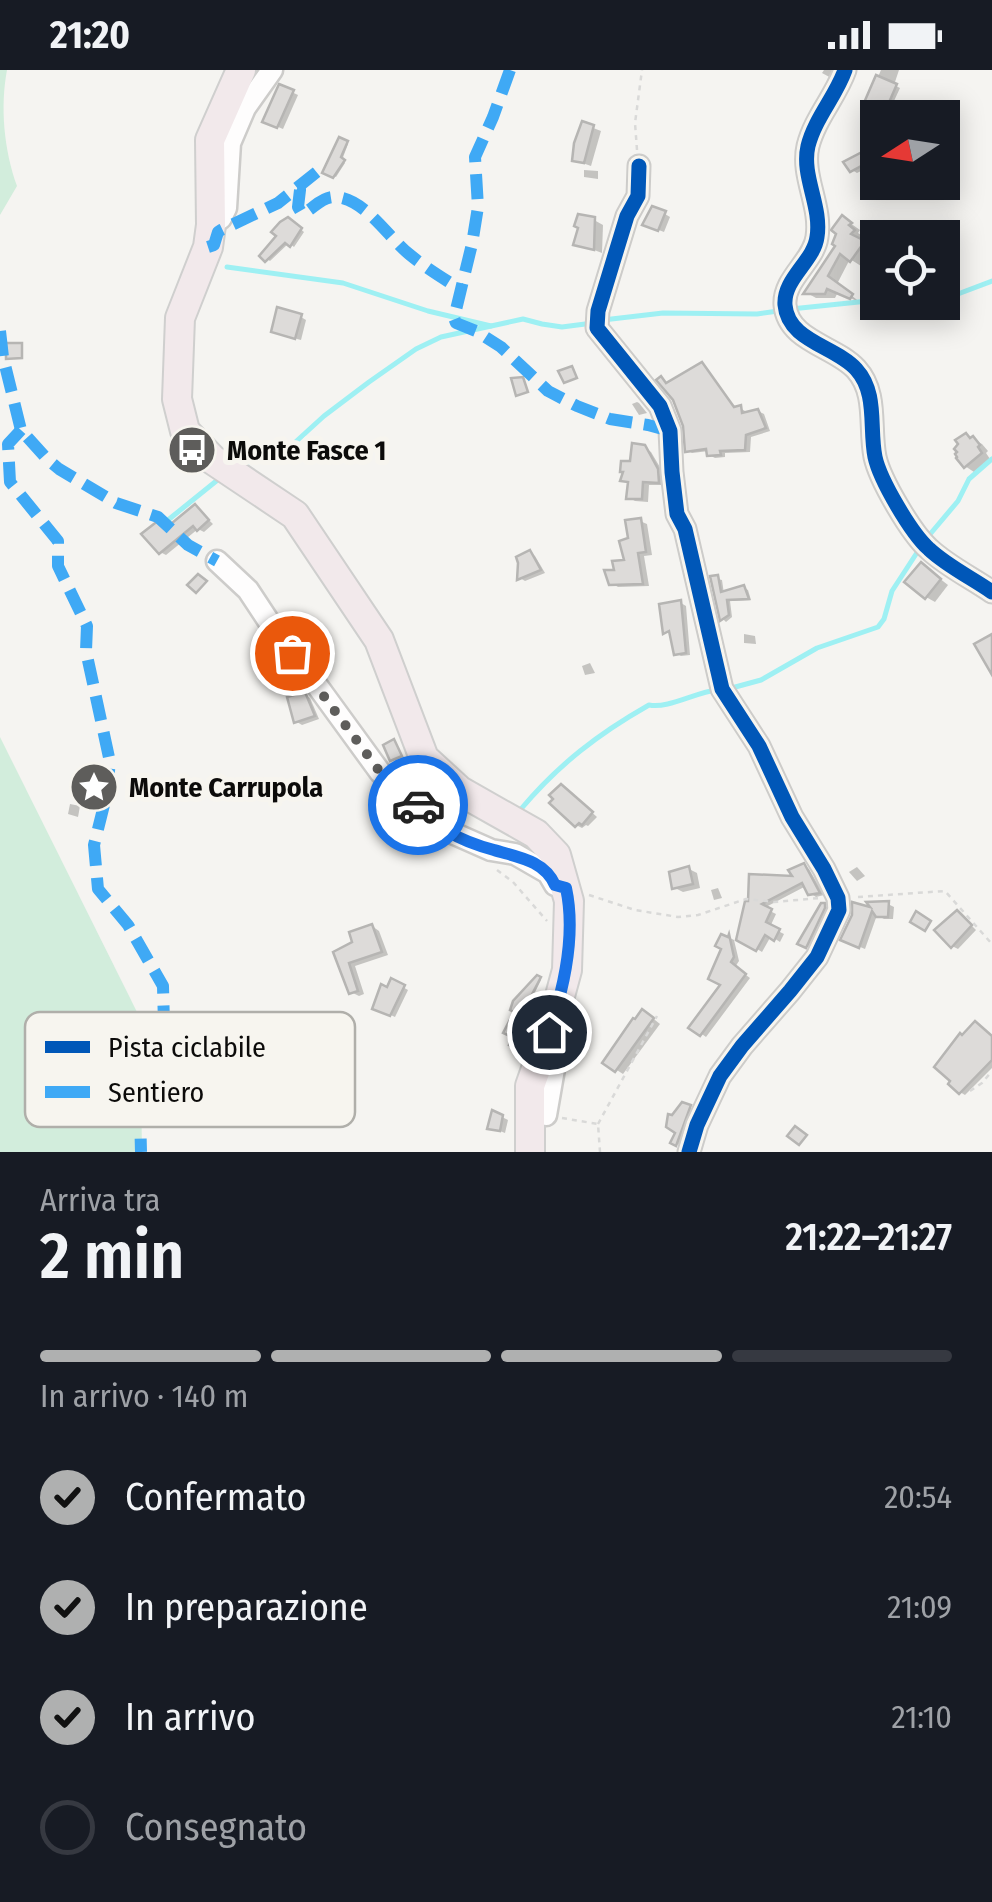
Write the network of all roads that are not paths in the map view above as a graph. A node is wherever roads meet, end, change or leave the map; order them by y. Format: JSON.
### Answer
{"nodes":[{"id":1,"x":241,"y":70,"type":"edge"},
{"id":2,"x":272,"y":70,"type":"edge"},
{"id":3,"x":846,"y":70,"type":"edge"},
{"id":4,"x":639,"y":166,"type":"road end"},
{"id":5,"x":210,"y":225,"type":"junction"},
{"id":6,"x":216,"y":561,"type":"dead end"},
{"id":7,"x":992,"y":592,"type":"edge"},
{"id":8,"x":565,"y":886,"type":"junction"},
{"id":9,"x":562,"y":990,"type":"junction"},
{"id":10,"x":546,"y":1115,"type":"road end"},
{"id":11,"x":530,"y":1152,"type":"edge"},
{"id":12,"x":689,"y":1152,"type":"edge"}],
"edges":[{"from":1,"to":5,"type":"main road"},
{"from":2,"to":5,"type":"street"},
{"from":3,"to":7,"type":"street"},
{"from":4,"to":12,"type":"street"},
{"from":5,"to":8,"type":"main road"},
{"from":6,"to":8,"type":"street"},
{"from":8,"to":9,"type":"main road"},
{"from":9,"to":10,"type":"street"},
{"from":9,"to":11,"type":"main road"}]}
